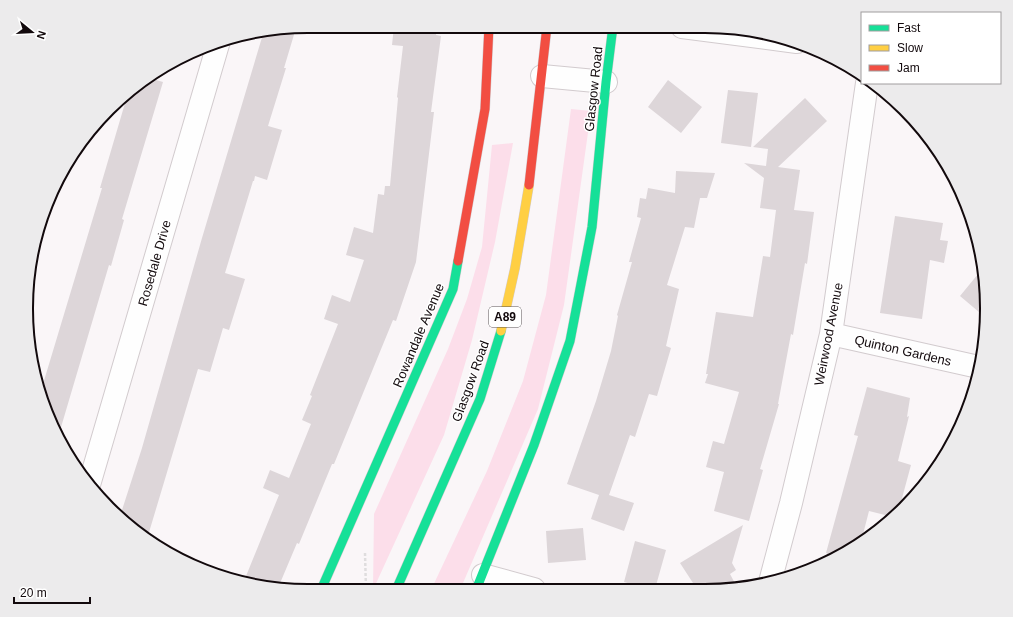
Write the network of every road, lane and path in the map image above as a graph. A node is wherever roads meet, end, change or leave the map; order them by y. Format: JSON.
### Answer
{"nodes":[{"id":1,"x":489,"y":33,"type":"edge"},
{"id":2,"x":546,"y":33,"type":"edge"},
{"id":3,"x":612,"y":33,"type":"edge"},
{"id":4,"x":217,"y":49,"type":"edge"},
{"id":5,"x":542,"y":76,"type":"junction"},
{"id":6,"x":606,"y":82,"type":"junction"},
{"id":7,"x":867,"y":86,"type":"edge"},
{"id":8,"x":831,"y":334,"type":"junction"},
{"id":9,"x":974,"y":366,"type":"dead end"},
{"id":10,"x":91,"y":478,"type":"edge"},
{"id":11,"x":772,"y":576,"type":"edge"},
{"id":12,"x":479,"y":582,"type":"edge"},
{"id":13,"x":324,"y":584,"type":"edge"},
{"id":14,"x":399,"y":584,"type":"edge"},
{"id":15,"x":495,"y":584,"type":"edge"}],
"edges":[{"from":1,"to":13,"type":"street","name":"Rowandale Avenue"},
{"from":2,"to":5,"type":"street","name":"Glasgow Road","number":"A89"},
{"from":3,"to":6,"type":"street","name":"Glasgow Road"},
{"from":4,"to":10,"type":"street","name":"Rosedale Drive"},
{"from":5,"to":6,"type":"street"},
{"from":5,"to":14,"type":"street","name":"Glasgow Road","number":"A89"},
{"from":6,"to":12,"type":"street","name":"Glasgow Road"},
{"from":7,"to":8,"type":"street","name":"Weirwood Avenue"},
{"from":8,"to":9,"type":"street","name":"Quinton Gardens"},
{"from":8,"to":11,"type":"street","name":"Weirwood Avenue"},
{"from":12,"to":15,"type":"street"}]}
